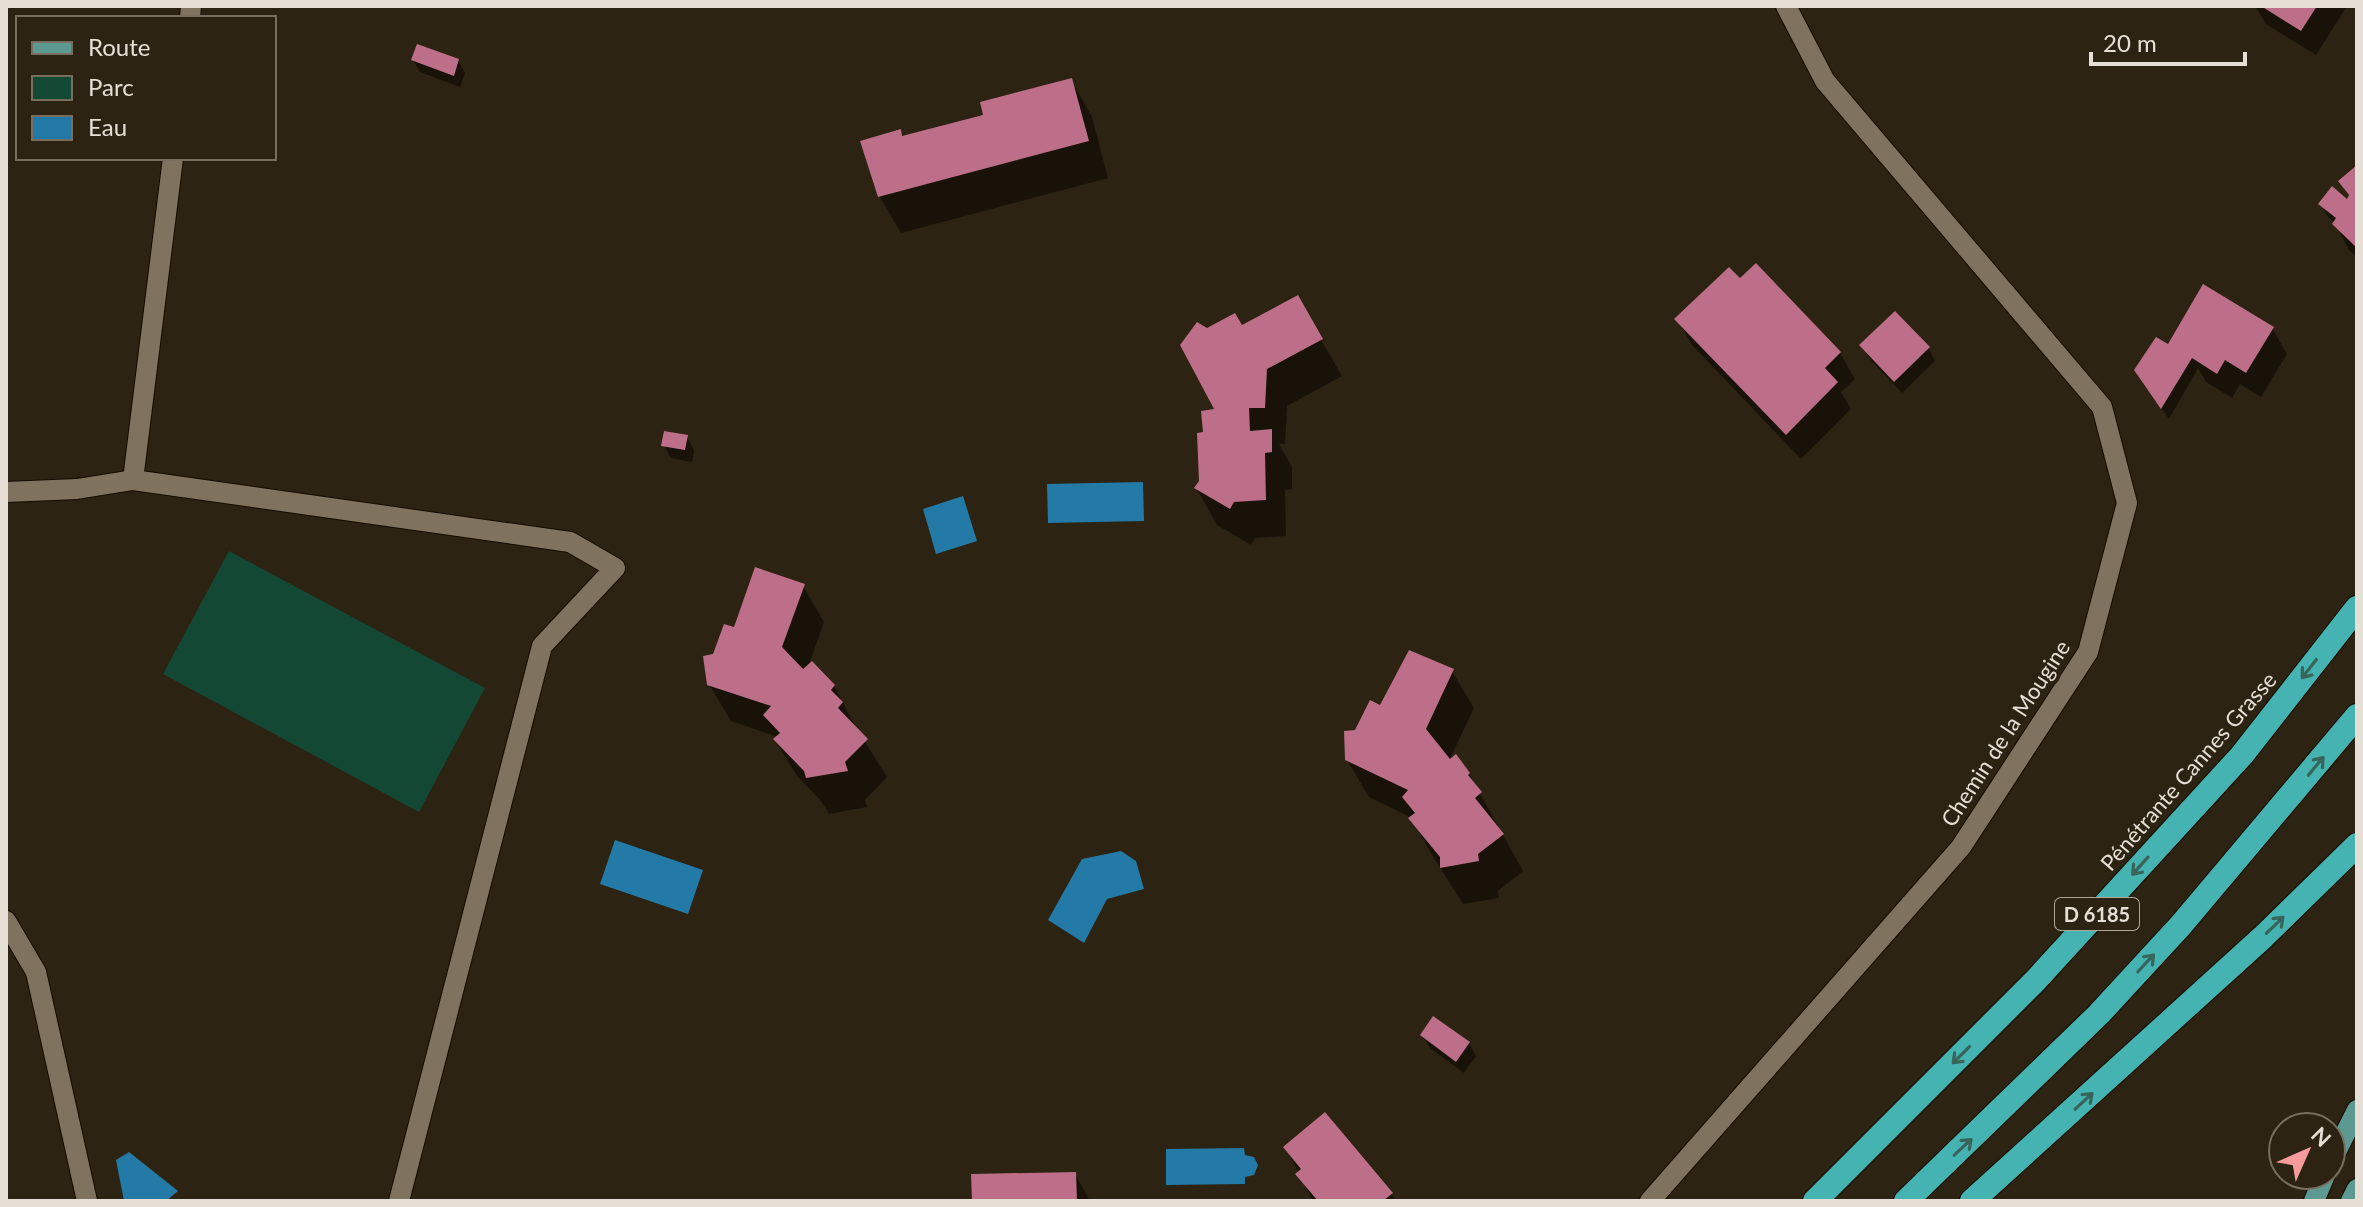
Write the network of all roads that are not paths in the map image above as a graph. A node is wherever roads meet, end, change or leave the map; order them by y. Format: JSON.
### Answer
{"nodes":[{"id":1,"x":1786,"y":6,"type":"edge"},
{"id":2,"x":173,"y":160,"type":"edge"},
{"id":3,"x":133,"y":480,"type":"junction"},
{"id":4,"x":6,"y":492,"type":"edge"},
{"id":5,"x":2357,"y":608,"type":"edge"},
{"id":6,"x":2357,"y":716,"type":"edge"},
{"id":7,"x":2357,"y":845,"type":"edge"},
{"id":8,"x":6,"y":921,"type":"edge"},
{"id":9,"x":2357,"y":1189,"type":"edge"},
{"id":10,"x":87,"y":1201,"type":"edge"},
{"id":11,"x":399,"y":1201,"type":"edge"},
{"id":12,"x":1650,"y":1201,"type":"edge"},
{"id":13,"x":1815,"y":1201,"type":"edge"},
{"id":14,"x":1906,"y":1201,"type":"edge"},
{"id":15,"x":1972,"y":1201,"type":"edge"},
{"id":16,"x":2351,"y":1201,"type":"edge"}],
"edges":[{"from":1,"to":12,"type":"street","name":"Chemin de la Mougine"},
{"from":2,"to":3,"type":"street"},
{"from":3,"to":4,"type":"street"},
{"from":3,"to":11,"type":"street"},
{"from":5,"to":13,"type":"highway","name":"Pénétrante Cannes Grasse","number":"D 6185","one_way":true},
{"from":14,"to":6,"type":"highway","number":"D 6185","one_way":true},
{"from":15,"to":7,"type":"highway","one_way":true},
{"from":8,"to":10,"type":"street"},
{"from":9,"to":16,"type":"main road"}]}
